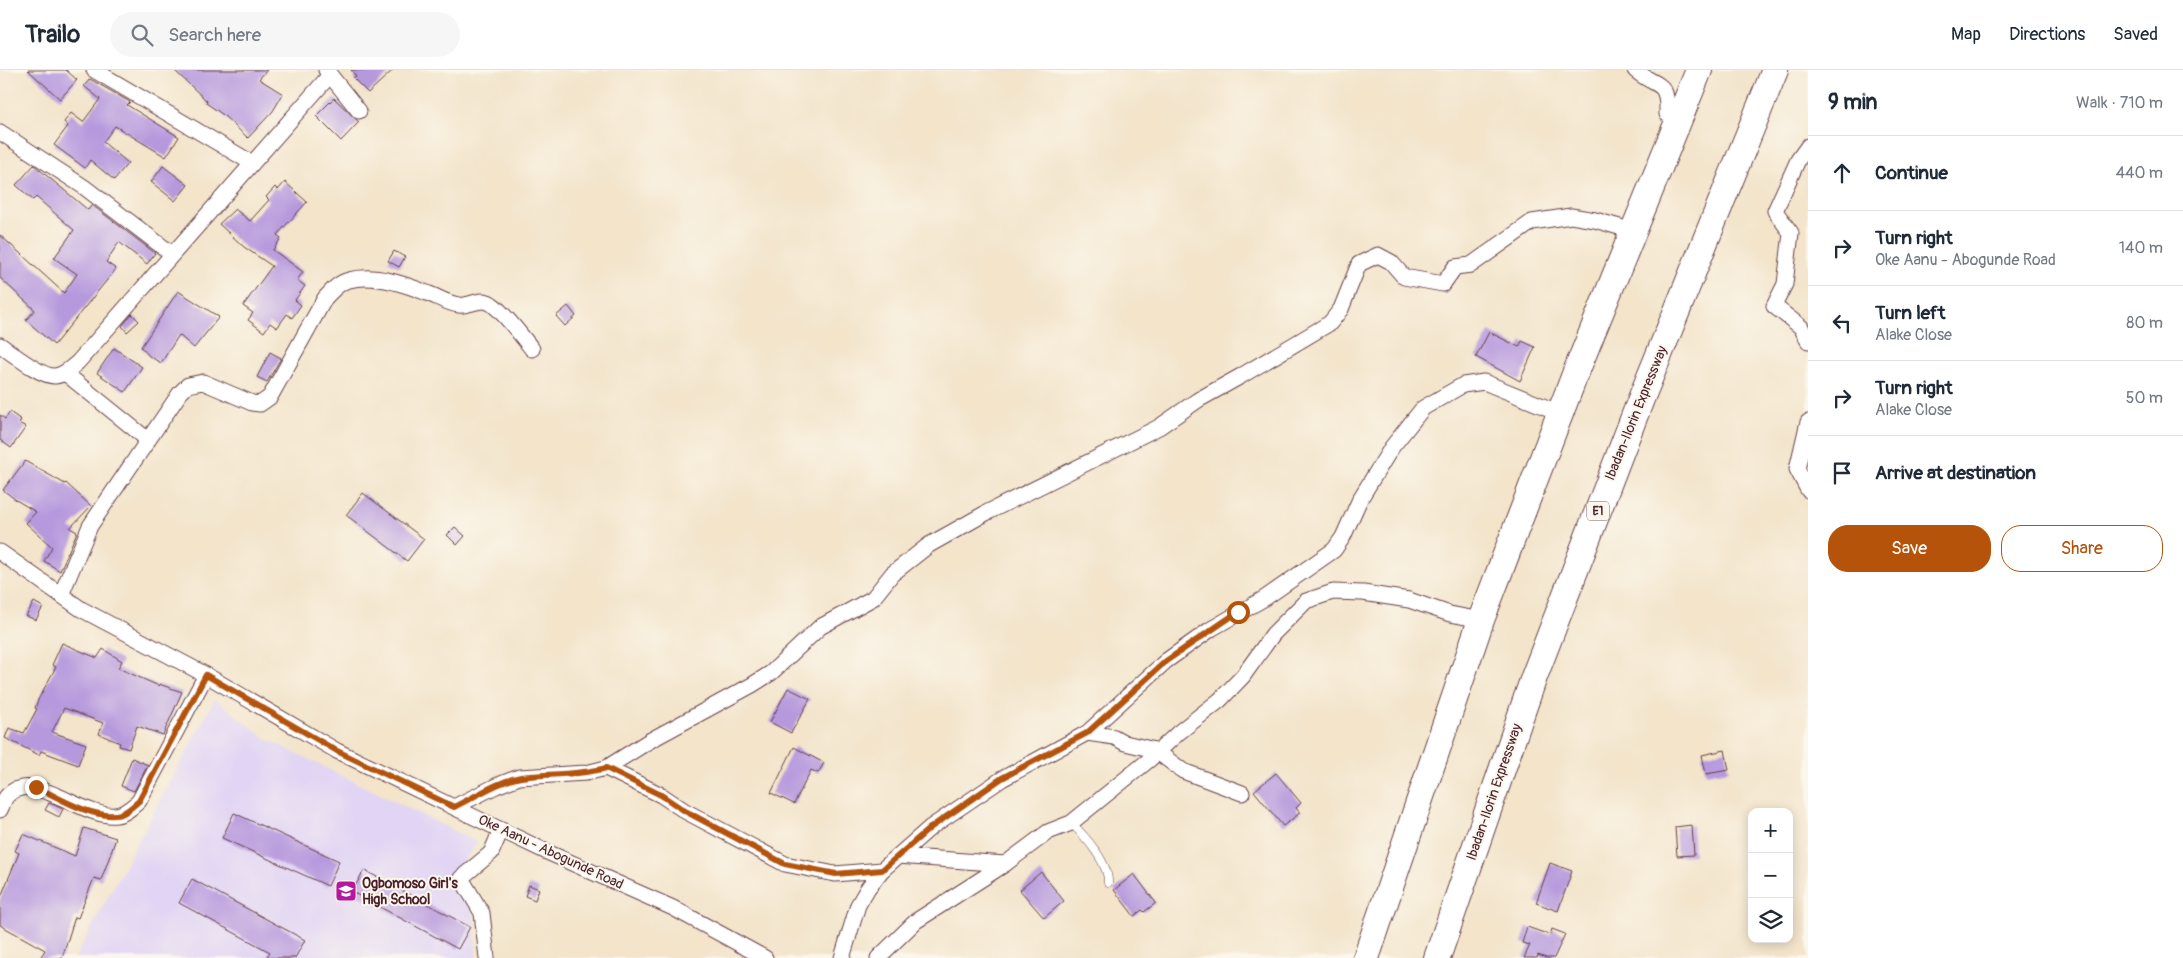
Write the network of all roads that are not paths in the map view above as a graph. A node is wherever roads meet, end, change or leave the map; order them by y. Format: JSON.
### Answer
{"nodes":[{"id":1,"x":94,"y":70,"type":"edge"},
{"id":2,"x":1635,"y":70,"type":"edge"},
{"id":3,"x":1699,"y":70,"type":"edge"},
{"id":4,"x":1775,"y":70,"type":"edge"},
{"id":5,"x":328,"y":73,"type":"edge"},
{"id":6,"x":359,"y":111,"type":"dead end"},
{"id":7,"x":1679,"y":120,"type":"junction"},
{"id":8,"x":0,"y":132,"type":"edge"},
{"id":9,"x":1808,"y":146,"type":"edge"},
{"id":10,"x":252,"y":163,"type":"junction"},
{"id":11,"x":1633,"y":231,"type":"junction"},
{"id":12,"x":172,"y":254,"type":"junction"},
{"id":13,"x":1808,"y":340,"type":"edge"},
{"id":14,"x":0,"y":345,"type":"edge"},
{"id":15,"x":532,"y":349,"type":"dead end"},
{"id":16,"x":65,"y":373,"type":"junction"},
{"id":17,"x":1560,"y":413,"type":"junction"},
{"id":18,"x":1808,"y":422,"type":"edge"},
{"id":19,"x":148,"y":440,"type":"junction"},
{"id":20,"x":1808,"y":490,"type":"edge"},
{"id":21,"x":0,"y":552,"type":"edge"},
{"id":22,"x":61,"y":595,"type":"junction"},
{"id":23,"x":1481,"y":620,"type":"junction"},
{"id":24,"x":206,"y":675,"type":"junction"},
{"id":25,"x":1087,"y":733,"type":"junction"},
{"id":26,"x":1158,"y":752,"type":"junction"},
{"id":27,"x":606,"y":768,"type":"junction"},
{"id":28,"x":1242,"y":793,"type":"dead end"},
{"id":29,"x":454,"y":807,"type":"junction"},
{"id":30,"x":0,"y":810,"type":"edge"},
{"id":31,"x":1071,"y":822,"type":"junction"},
{"id":32,"x":501,"y":830,"type":"junction"},
{"id":33,"x":898,"y":856,"type":"junction"},
{"id":34,"x":1005,"y":864,"type":"junction"},
{"id":35,"x":882,"y":870,"type":"junction"},
{"id":36,"x":1108,"y":883,"type":"dead end"},
{"id":37,"x":487,"y":958,"type":"edge"},
{"id":38,"x":766,"y":958,"type":"edge"},
{"id":39,"x":842,"y":958,"type":"edge"},
{"id":40,"x":878,"y":958,"type":"edge"},
{"id":41,"x":1366,"y":958,"type":"edge"},
{"id":42,"x":1437,"y":958,"type":"edge"}],
"edges":[{"from":1,"to":10,"type":"street"},
{"from":2,"to":7,"type":"street"},
{"from":3,"to":7,"type":"highway"},
{"from":4,"to":42,"type":"highway","name":"Ibadan-Ilorin Expressway","number":"E1"},
{"from":5,"to":6,"type":"street"},
{"from":5,"to":10,"type":"street"},
{"from":7,"to":11,"type":"highway"},
{"from":8,"to":12,"type":"street"},
{"from":9,"to":13,"type":"street"},
{"from":10,"to":12,"type":"street"},
{"from":11,"to":17,"type":"highway"},
{"from":11,"to":27,"type":"street"},
{"from":12,"to":16,"type":"street"},
{"from":14,"to":16,"type":"street"},
{"from":15,"to":19,"type":"street"},
{"from":16,"to":19,"type":"street"},
{"from":17,"to":23,"type":"highway"},
{"from":17,"to":25,"type":"street"},
{"from":18,"to":20,"type":"street"},
{"from":19,"to":22,"type":"street"},
{"from":21,"to":22,"type":"street","name":"Oke Aanu - Abogunde Road"},
{"from":22,"to":24,"type":"street","name":"Oke Aanu - Abogunde Road"},
{"from":23,"to":26,"type":"street"},
{"from":23,"to":41,"type":"highway"},
{"from":24,"to":29,"type":"street","name":"Oke Aanu - Abogunde Road"},
{"from":24,"to":30,"type":"street"},
{"from":25,"to":26,"type":"street"},
{"from":25,"to":33,"type":"street"},
{"from":26,"to":28,"type":"street"},
{"from":26,"to":31,"type":"street"},
{"from":27,"to":29,"type":"street"},
{"from":27,"to":35,"type":"street"},
{"from":29,"to":32,"type":"street","name":"Oke Aanu - Abogunde Road"},
{"from":31,"to":34,"type":"street"},
{"from":31,"to":36,"type":"lane"},
{"from":32,"to":37,"type":"street"},
{"from":32,"to":38,"type":"street","name":"Oke Aanu - Abogunde Road"},
{"from":33,"to":34,"type":"street"},
{"from":33,"to":35,"type":"street"},
{"from":34,"to":40,"type":"street"},
{"from":35,"to":39,"type":"street"}]}
